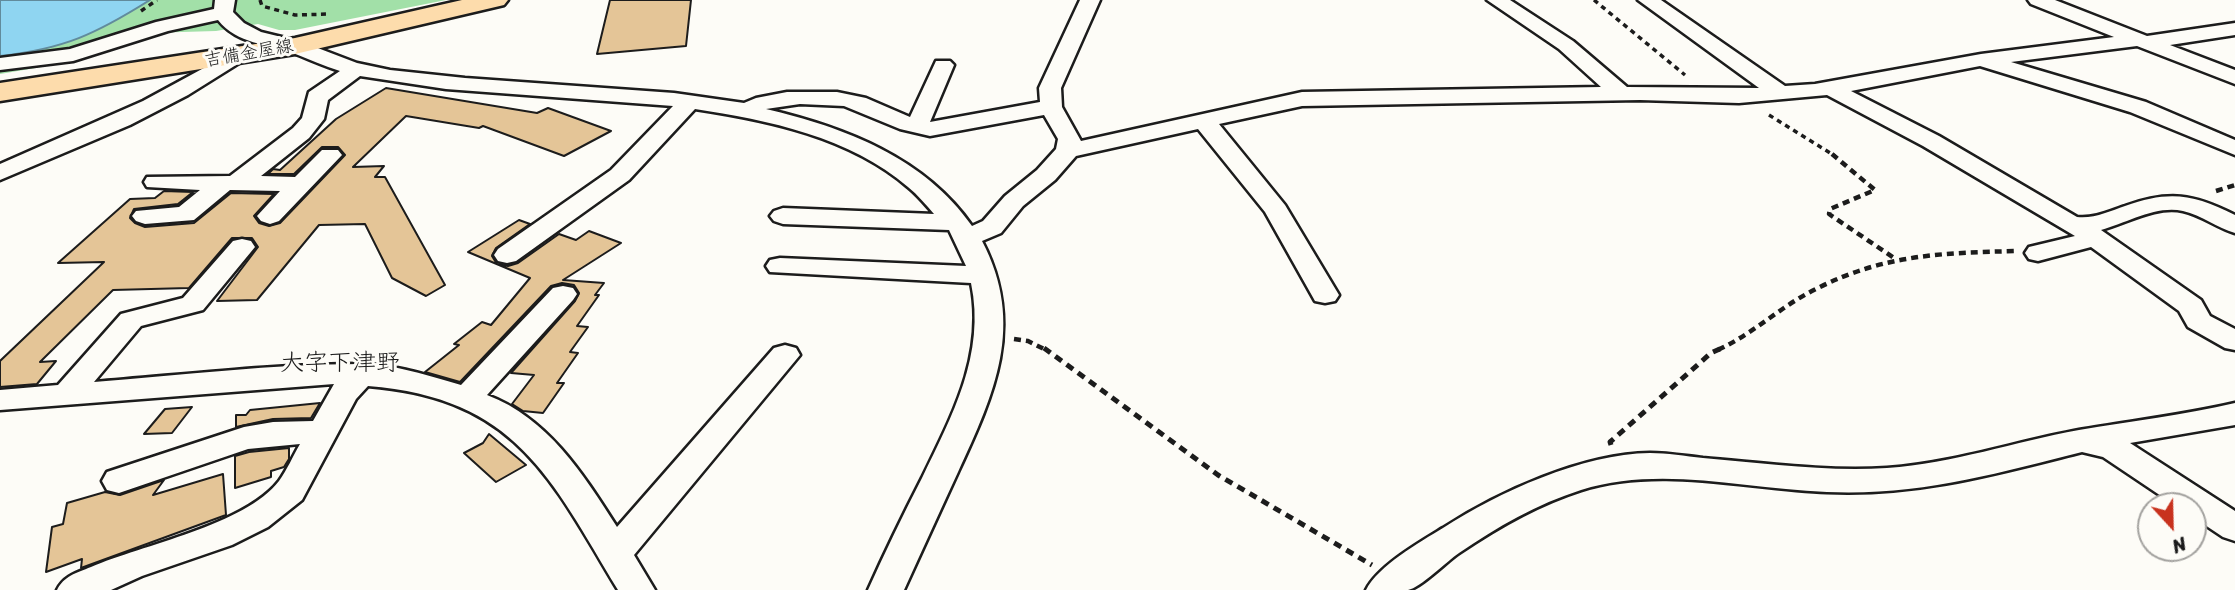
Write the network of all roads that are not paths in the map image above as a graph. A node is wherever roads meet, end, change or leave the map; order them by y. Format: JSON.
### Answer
{"nodes":[{"id":1,"x":495,"y":0,"type":"edge"},
{"id":2,"x":1090,"y":0,"type":"edge"},
{"id":3,"x":1497,"y":0,"type":"edge"},
{"id":4,"x":1648,"y":0,"type":"edge"},
{"id":5,"x":2038,"y":0,"type":"edge"},
{"id":6,"x":224,"y":6,"type":"edge"},
{"id":7,"x":2235,"y":29,"type":"edge"},
{"id":8,"x":2143,"y":41,"type":"junction"},
{"id":9,"x":294,"y":46,"type":"junction"},
{"id":10,"x":237,"y":57,"type":"junction"},
{"id":11,"x":1981,"y":60,"type":"junction"},
{"id":12,"x":0,"y":64,"type":"edge"},
{"id":13,"x":943,"y":65,"type":"dead end"},
{"id":14,"x":357,"y":69,"type":"junction"},
{"id":15,"x":2235,"y":78,"type":"edge"},
{"id":16,"x":1831,"y":89,"type":"junction"},
{"id":17,"x":0,"y":92,"type":"edge"},
{"id":18,"x":1622,"y":93,"type":"junction"},
{"id":19,"x":1780,"y":93,"type":"junction"},
{"id":20,"x":689,"y":102,"type":"junction"},
{"id":21,"x":1051,"y":107,"type":"junction"},
{"id":22,"x":746,"y":110,"type":"junction"},
{"id":23,"x":1203,"y":120,"type":"junction"},
{"id":24,"x":917,"y":127,"type":"junction"},
{"id":25,"x":2235,"y":148,"type":"edge"},
{"id":26,"x":1068,"y":151,"type":"junction"},
{"id":27,"x":330,"y":155,"type":"dead end"},
{"id":28,"x":0,"y":173,"type":"edge"},
{"id":29,"x":156,"y":182,"type":"dead end"},
{"id":30,"x":230,"y":183,"type":"junction"},
{"id":31,"x":301,"y":184,"type":"junction"},
{"id":32,"x":145,"y":216,"type":"dead end"},
{"id":33,"x":270,"y":216,"type":"dead end"},
{"id":34,"x":783,"y":216,"type":"dead end"},
{"id":35,"x":2235,"y":225,"type":"edge"},
{"id":36,"x":962,"y":231,"type":"junction"},
{"id":37,"x":2085,"y":232,"type":"junction"},
{"id":38,"x":242,"y":247,"type":"dead end"},
{"id":39,"x":2038,"y":253,"type":"road end"},
{"id":40,"x":507,"y":255,"type":"dead end"},
{"id":41,"x":780,"y":266,"type":"dead end"},
{"id":42,"x":982,"y":275,"type":"junction"},
{"id":43,"x":563,"y":294,"type":"dead end"},
{"id":44,"x":1325,"y":295,"type":"dead end"},
{"id":45,"x":2235,"y":341,"type":"edge"},
{"id":46,"x":785,"y":355,"type":"dead end"},
{"id":47,"x":362,"y":374,"type":"junction"},
{"id":48,"x":68,"y":394,"type":"junction"},
{"id":49,"x":467,"y":397,"type":"junction"},
{"id":50,"x":0,"y":400,"type":"edge"},
{"id":51,"x":2235,"y":414,"type":"edge"},
{"id":52,"x":324,"y":432,"type":"junction"},
{"id":53,"x":2082,"y":441,"type":"junction"},
{"id":54,"x":119,"y":481,"type":"dead end"},
{"id":55,"x":2235,"y":528,"type":"edge"},
{"id":56,"x":614,"y":554,"type":"junction"},
{"id":57,"x":1391,"y":585,"type":"edge"},
{"id":58,"x":75,"y":590,"type":"edge"},
{"id":59,"x":637,"y":590,"type":"edge"},
{"id":60,"x":886,"y":590,"type":"edge"}],
"edges":[{"from":1,"to":9,"type":"main road","name":"吉備金屋線"},
{"from":2,"to":21,"type":"street"},
{"from":3,"to":18,"type":"street"},
{"from":4,"to":19,"type":"street"},
{"from":5,"to":8,"type":"street"},
{"from":6,"to":9,"type":"street"},
{"from":6,"to":12,"type":"street"},
{"from":7,"to":8,"type":"street"},
{"from":8,"to":11,"type":"street"},
{"from":8,"to":15,"type":"street"},
{"from":9,"to":10,"type":"main road","name":"吉備金屋線"},
{"from":9,"to":14,"type":"street"},
{"from":10,"to":17,"type":"main road","name":"吉備金屋線"},
{"from":10,"to":28,"type":"street"},
{"from":11,"to":16,"type":"street"},
{"from":11,"to":25,"type":"street"},
{"from":13,"to":24,"type":"street"},
{"from":14,"to":20,"type":"street"},
{"from":14,"to":30,"type":"street"},
{"from":16,"to":19,"type":"street"},
{"from":16,"to":37,"type":"street"},
{"from":18,"to":19,"type":"street"},
{"from":18,"to":23,"type":"street"},
{"from":20,"to":22,"type":"street"},
{"from":20,"to":40,"type":"street"},
{"from":21,"to":24,"type":"street"},
{"from":21,"to":26,"type":"street"},
{"from":22,"to":24,"type":"street"},
{"from":22,"to":36,"type":"street"},
{"from":23,"to":26,"type":"street"},
{"from":23,"to":44,"type":"street"},
{"from":26,"to":36,"type":"street"},
{"from":27,"to":31,"type":"street"},
{"from":29,"to":30,"type":"street"},
{"from":30,"to":31,"type":"street"},
{"from":30,"to":32,"type":"street"},
{"from":31,"to":33,"type":"street"},
{"from":34,"to":36,"type":"street"},
{"from":35,"to":37,"type":"street"},
{"from":36,"to":42,"type":"street"},
{"from":37,"to":39,"type":"street"},
{"from":37,"to":45,"type":"street"},
{"from":38,"to":48,"type":"street"},
{"from":41,"to":42,"type":"street"},
{"from":42,"to":60,"type":"street"},
{"from":43,"to":49,"type":"street"},
{"from":46,"to":56,"type":"street"},
{"from":47,"to":48,"type":"street"},
{"from":47,"to":49,"type":"street"},
{"from":47,"to":52,"type":"street"},
{"from":48,"to":50,"type":"street"},
{"from":49,"to":56,"type":"street"},
{"from":51,"to":53,"type":"street"},
{"from":52,"to":54,"type":"street"},
{"from":52,"to":58,"type":"street"},
{"from":53,"to":55,"type":"street"},
{"from":53,"to":57,"type":"street"},
{"from":56,"to":59,"type":"street"}]}
